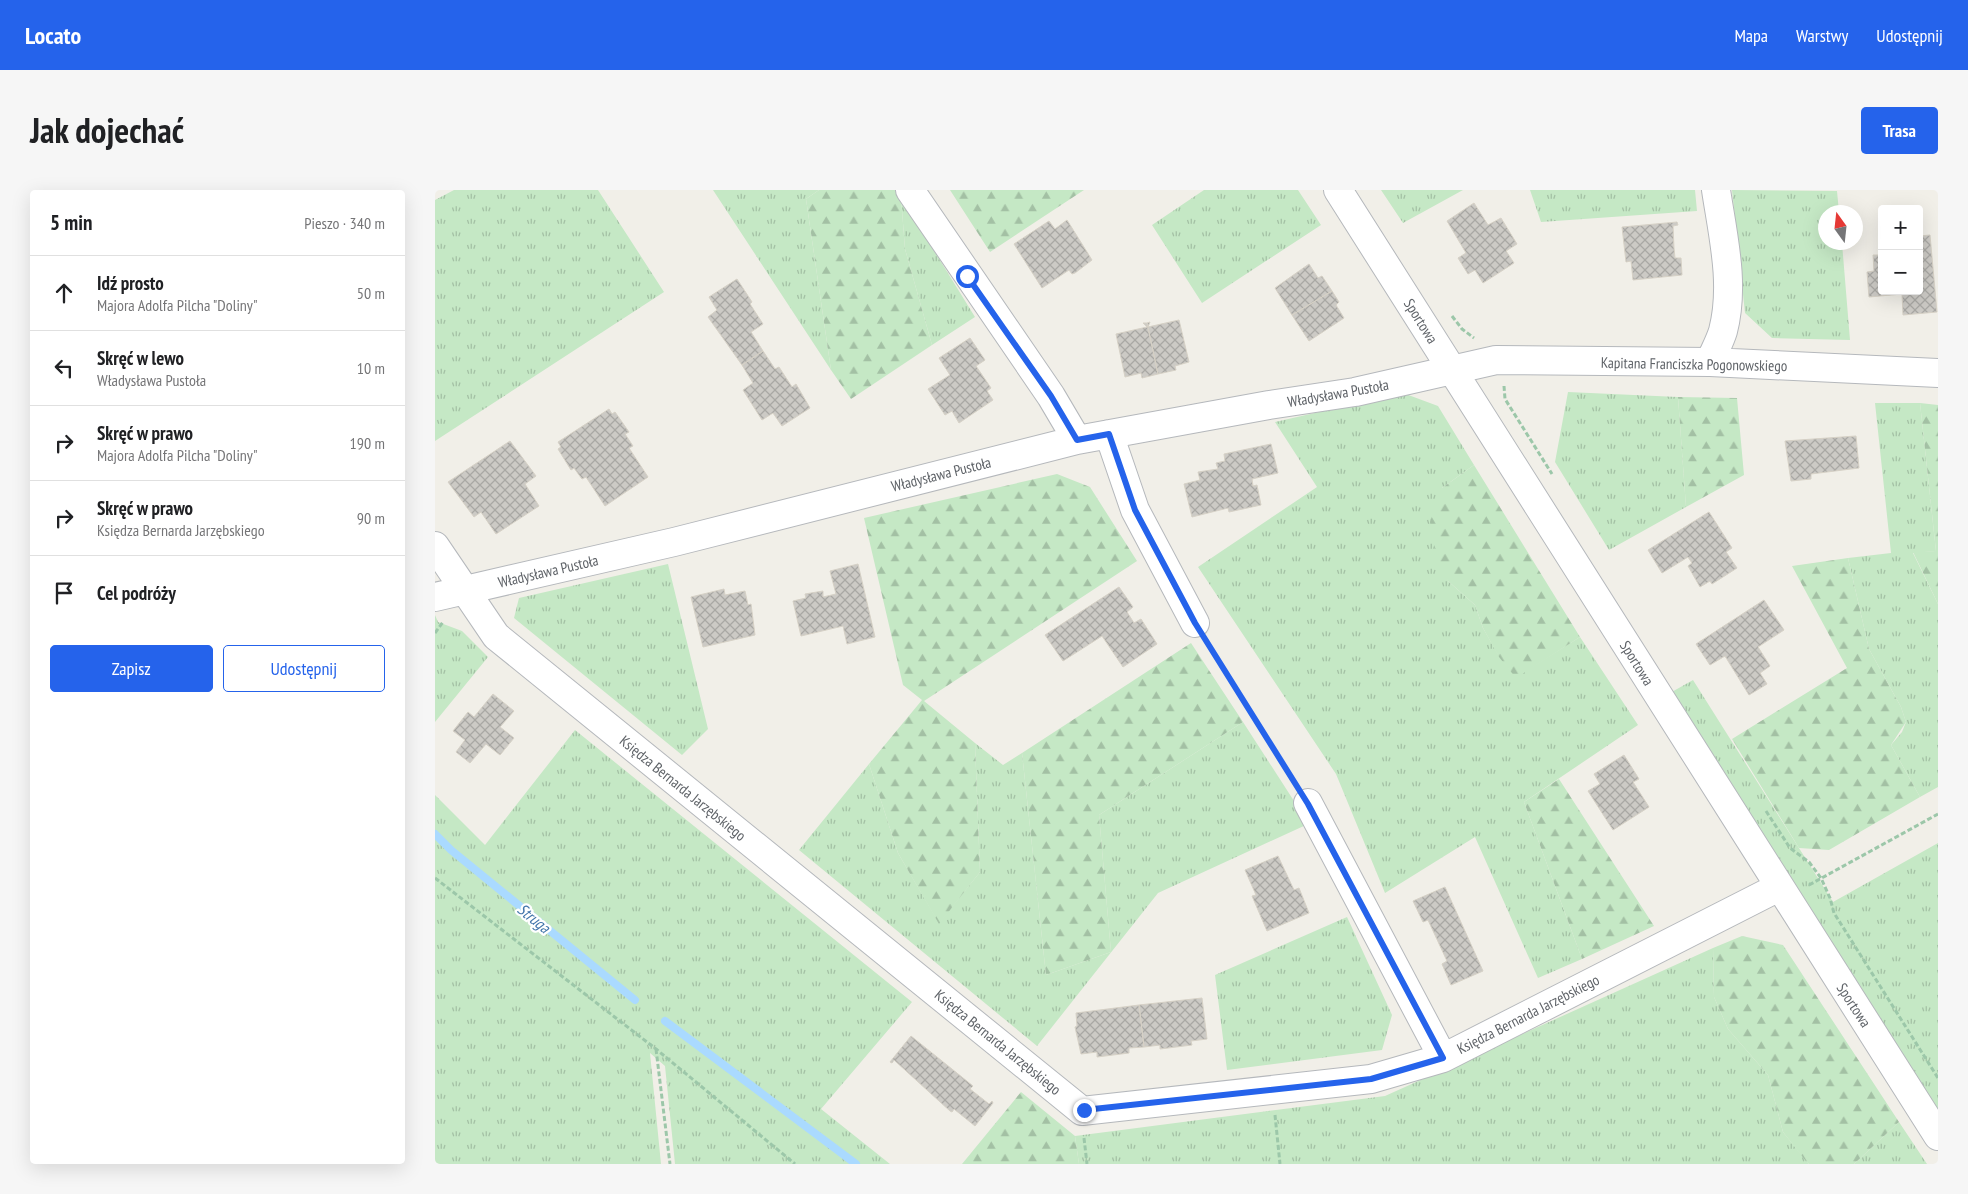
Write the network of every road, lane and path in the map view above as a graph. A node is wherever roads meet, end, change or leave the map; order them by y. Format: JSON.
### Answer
{"nodes":[{"id":1,"x":910,"y":190,"type":"edge"},
{"id":2,"x":1338,"y":190,"type":"edge"},
{"id":3,"x":1716,"y":190,"type":"edge"},
{"id":4,"x":1451,"y":314,"type":"dead end"},
{"id":5,"x":1496,"y":360,"type":"junction"},
{"id":6,"x":1710,"y":362,"type":"junction"},
{"id":7,"x":1451,"y":370,"type":"junction"},
{"id":8,"x":1938,"y":373,"type":"edge"},
{"id":9,"x":1109,"y":434,"type":"junction"},
{"id":10,"x":1077,"y":440,"type":"junction"},
{"id":11,"x":1557,"y":482,"type":"dead end"},
{"id":12,"x":435,"y":546,"type":"edge"},
{"id":13,"x":465,"y":591,"type":"junction"},
{"id":14,"x":435,"y":596,"type":"edge"},
{"id":15,"x":1195,"y":623,"type":"joint"},
{"id":16,"x":1308,"y":804,"type":"joint"},
{"id":17,"x":1763,"y":806,"type":"dead end"},
{"id":18,"x":1938,"y":814,"type":"edge"},
{"id":19,"x":435,"y":878,"type":"edge"},
{"id":20,"x":1821,"y":878,"type":"junction"},
{"id":21,"x":1782,"y":892,"type":"junction"},
{"id":22,"x":656,"y":1049,"type":"junction"},
{"id":23,"x":1443,"y":1058,"type":"junction"},
{"id":24,"x":1938,"y":1078,"type":"edge"},
{"id":25,"x":1272,"y":1090,"type":"junction"},
{"id":26,"x":1938,"y":1136,"type":"edge"},
{"id":27,"x":670,"y":1164,"type":"edge"},
{"id":28,"x":795,"y":1164,"type":"edge"},
{"id":29,"x":1280,"y":1164,"type":"edge"}],
"edges":[{"from":1,"to":10,"type":"street"},
{"from":2,"to":7,"type":"street","name":"Sportowa"},
{"from":3,"to":6,"type":"street"},
{"from":4,"to":5,"type":"path"},
{"from":5,"to":6,"type":"street","name":"Kapitana Franciszka Pogonowskiego"},
{"from":5,"to":7,"type":"street","name":"Kapitana Franciszka Pogonowskiego"},
{"from":5,"to":11,"type":"path"},
{"from":6,"to":8,"type":"street","name":"Kapitana Franciszka Pogonowskiego"},
{"from":7,"to":9,"type":"street","name":"Władysława Pustoła"},
{"from":7,"to":21,"type":"street","name":"Sportowa"},
{"from":9,"to":10,"type":"street","name":"Władysława Pustoła"},
{"from":9,"to":15,"type":"street"},
{"from":10,"to":13,"type":"street","name":"Władysława Pustoła"},
{"from":12,"to":13,"type":"street","name":"Księdza Bernarda Jarzębskiego"},
{"from":13,"to":14,"type":"street","name":"Władysława Pustoła"},
{"from":13,"to":25,"type":"street","name":"Księdza Bernarda Jarzębskiego"},
{"from":15,"to":16,"type":"path"},
{"from":16,"to":23,"type":"street"},
{"from":17,"to":20,"type":"path"},
{"from":18,"to":20,"type":"path"},
{"from":19,"to":22,"type":"path"},
{"from":20,"to":21,"type":"path"},
{"from":20,"to":24,"type":"path"},
{"from":21,"to":23,"type":"street","name":"Księdza Bernarda Jarzębskiego"},
{"from":21,"to":26,"type":"street","name":"Sportowa"},
{"from":22,"to":27,"type":"path"},
{"from":22,"to":28,"type":"path"},
{"from":23,"to":25,"type":"street","name":"Księdza Bernarda Jarzębskiego"},
{"from":25,"to":29,"type":"path"}]}
